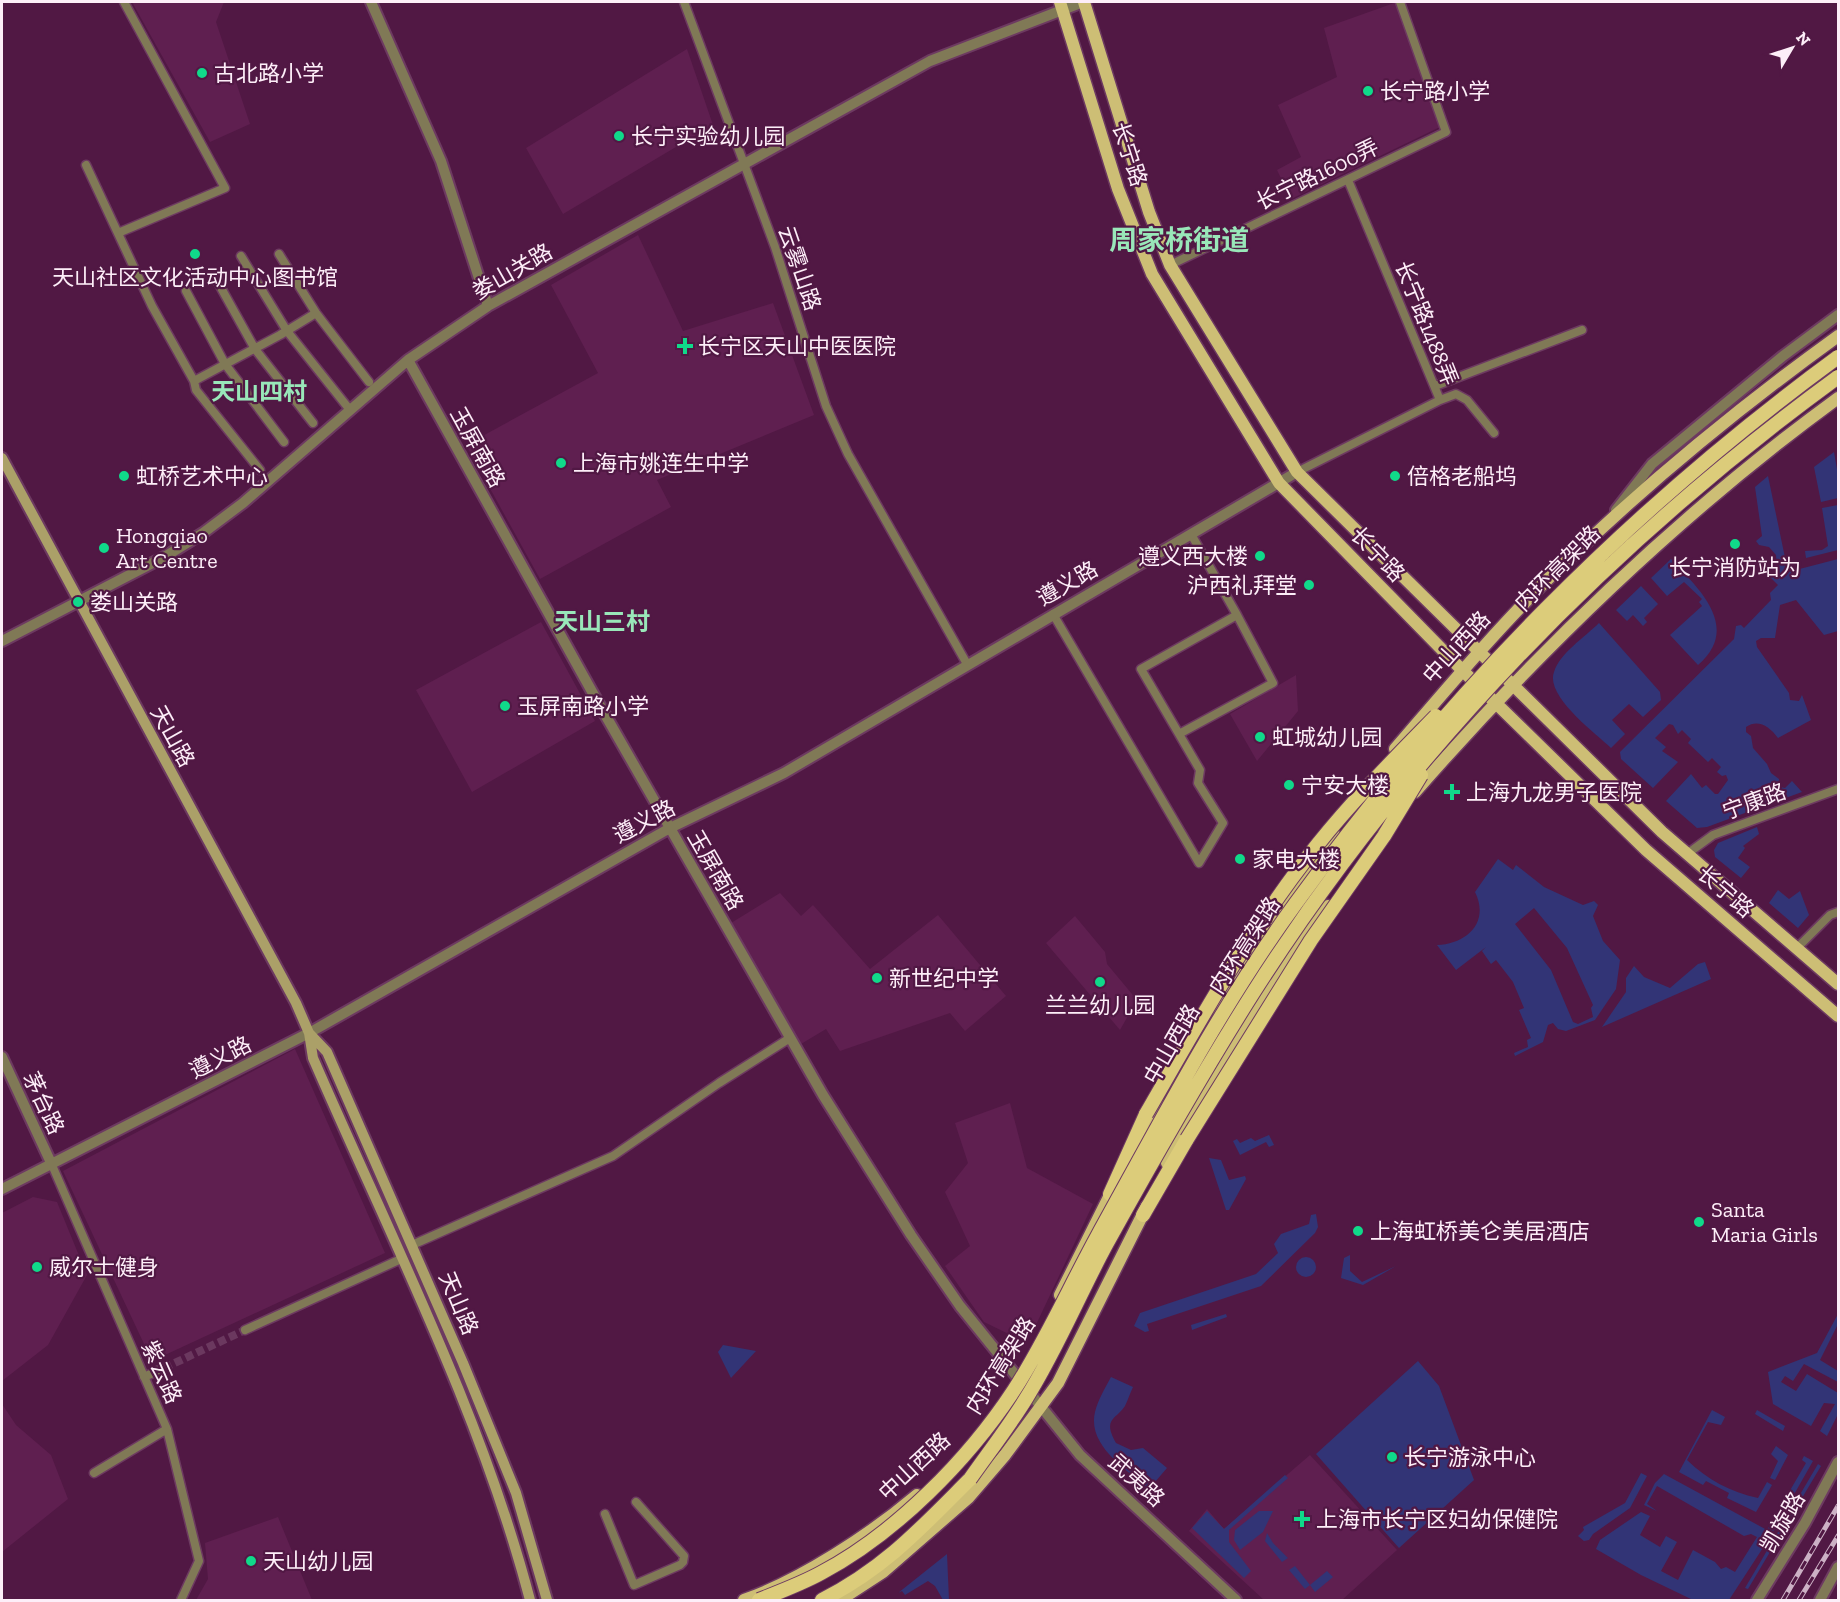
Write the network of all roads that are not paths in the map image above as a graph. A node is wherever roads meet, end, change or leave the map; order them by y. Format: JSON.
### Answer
{"nodes":[{"id":1,"x":124,"y":2,"type":"edge"},
{"id":2,"x":370,"y":2,"type":"edge"},
{"id":3,"x":684,"y":2,"type":"edge"},
{"id":4,"x":1084,"y":2,"type":"edge"},
{"id":5,"x":1400,"y":2,"type":"edge"},
{"id":6,"x":1062,"y":5,"type":"edge"},
{"id":7,"x":743,"y":163,"type":"junction"},
{"id":8,"x":86,"y":165,"type":"dead end"},
{"id":9,"x":1348,"y":180,"type":"junction"},
{"id":10,"x":118,"y":232,"type":"junction"},
{"id":11,"x":279,"y":254,"type":"dead end"},
{"id":12,"x":241,"y":256,"type":"dead end"},
{"id":13,"x":1170,"y":265,"type":"junction"},
{"id":14,"x":215,"y":277,"type":"dead end"},
{"id":15,"x":186,"y":291,"type":"dead end"},
{"id":16,"x":488,"y":306,"type":"junction"},
{"id":17,"x":316,"y":313,"type":"junction"},
{"id":18,"x":1839,"y":315,"type":"edge"},
{"id":19,"x":1582,"y":330,"type":"dead end"},
{"id":20,"x":287,"y":331,"type":"junction"},
{"id":21,"x":1839,"y":336,"type":"edge"},
{"id":22,"x":255,"y":349,"type":"junction"},
{"id":23,"x":1839,"y":357,"type":"edge"},
{"id":24,"x":408,"y":360,"type":"junction"},
{"id":25,"x":225,"y":364,"type":"junction"},
{"id":26,"x":1839,"y":377,"type":"edge"},
{"id":27,"x":194,"y":381,"type":"junction"},
{"id":28,"x":369,"y":382,"type":"dead end"},
{"id":29,"x":1435,"y":386,"type":"junction"},
{"id":30,"x":1839,"y":398,"type":"edge"},
{"id":31,"x":1440,"y":400,"type":"junction"},
{"id":32,"x":1839,"y":405,"type":"edge"},
{"id":33,"x":350,"y":411,"type":"junction"},
{"id":34,"x":1816,"y":414,"type":"junction"},
{"id":35,"x":313,"y":423,"type":"dead end"},
{"id":36,"x":1494,"y":433,"type":"dead end"},
{"id":37,"x":284,"y":442,"type":"dead end"},
{"id":38,"x":2,"y":458,"type":"edge"},
{"id":39,"x":260,"y":470,"type":"dead end"},
{"id":40,"x":1297,"y":472,"type":"junction"},
{"id":41,"x":1279,"y":483,"type":"junction"},
{"id":42,"x":1604,"y":526,"type":"junction"},
{"id":43,"x":1191,"y":534,"type":"junction"},
{"id":44,"x":77,"y":601,"type":"junction"},
{"id":45,"x":1053,"y":614,"type":"junction"},
{"id":46,"x":1237,"y":615,"type":"junction"},
{"id":47,"x":2,"y":641,"type":"edge"},
{"id":48,"x":1479,"y":652,"type":"junction"},
{"id":49,"x":1494,"y":661,"type":"junction"},
{"id":50,"x":967,"y":664,"type":"junction"},
{"id":51,"x":1462,"y":670,"type":"junction"},
{"id":52,"x":1512,"y":685,"type":"junction"},
{"id":53,"x":1496,"y":703,"type":"junction"},
{"id":54,"x":1179,"y":734,"type":"junction"},
{"id":55,"x":1436,"y":750,"type":"junction"},
{"id":56,"x":1839,"y":789,"type":"edge"},
{"id":57,"x":670,"y":828,"type":"junction"},
{"id":58,"x":1687,"y":854,"type":"junction"},
{"id":59,"x":1839,"y":912,"type":"edge"},
{"id":60,"x":1796,"y":949,"type":"junction"},
{"id":61,"x":1839,"y":984,"type":"edge"},
{"id":62,"x":1839,"y":1016,"type":"edge"},
{"id":63,"x":309,"y":1034,"type":"junction"},
{"id":64,"x":790,"y":1038,"type":"junction"},
{"id":65,"x":2,"y":1057,"type":"edge"},
{"id":66,"x":52,"y":1165,"type":"junction"},
{"id":67,"x":2,"y":1190,"type":"edge"},
{"id":68,"x":1110,"y":1194,"type":"junction"},
{"id":69,"x":1143,"y":1215,"type":"junction"},
{"id":70,"x":412,"y":1245,"type":"junction"},
{"id":71,"x":401,"y":1259,"type":"junction"},
{"id":72,"x":245,"y":1330,"type":"tunnel mouth"},
{"id":73,"x":164,"y":1368,"type":"tunnel mouth"},
{"id":74,"x":144,"y":1377,"type":"junction"},
{"id":75,"x":1019,"y":1382,"type":"junction"},
{"id":76,"x":1040,"y":1408,"type":"junction"},
{"id":77,"x":167,"y":1428,"type":"junction"},
{"id":78,"x":1839,"y":1462,"type":"edge"},
{"id":79,"x":94,"y":1473,"type":"dead end"},
{"id":80,"x":636,"y":1502,"type":"dead end"},
{"id":81,"x":605,"y":1514,"type":"dead end"},
{"id":82,"x":1839,"y":1567,"type":"edge"},
{"id":83,"x":1839,"y":1581,"type":"edge"},
{"id":84,"x":181,"y":1600,"type":"edge"},
{"id":85,"x":530,"y":1600,"type":"edge"},
{"id":86,"x":547,"y":1600,"type":"edge"},
{"id":87,"x":744,"y":1600,"type":"edge"},
{"id":88,"x":759,"y":1600,"type":"edge"},
{"id":89,"x":822,"y":1600,"type":"edge"},
{"id":90,"x":840,"y":1600,"type":"edge"},
{"id":91,"x":1236,"y":1600,"type":"edge"},
{"id":92,"x":1757,"y":1600,"type":"edge"},
{"id":93,"x":1820,"y":1600,"type":"edge"},
{"id":94,"x":1827,"y":1600,"type":"edge"}],
"edges":[{"from":1,"to":10,"type":"street"},
{"from":2,"to":16,"type":"street"},
{"from":3,"to":7,"type":"street","name":"云雾山路"},
{"from":4,"to":6,"type":"street","name":"娄山关路"},
{"from":4,"to":13,"type":"main road","name":"长宁路"},
{"from":5,"to":9,"type":"street","name":"长宁路1600弄"},
{"from":6,"to":7,"type":"street","name":"娄山关路"},
{"from":6,"to":41,"type":"main road","name":"长宁路"},
{"from":7,"to":16,"type":"street","name":"娄山关路"},
{"from":7,"to":50,"type":"street","name":"云雾山路"},
{"from":8,"to":10,"type":"street"},
{"from":9,"to":13,"type":"street","name":"长宁路1600弄"},
{"from":9,"to":29,"type":"street","name":"长宁路1488弄"},
{"from":10,"to":27,"type":"street"},
{"from":11,"to":17,"type":"street"},
{"from":12,"to":20,"type":"street"},
{"from":13,"to":40,"type":"main road","name":"长宁路"},
{"from":14,"to":22,"type":"street"},
{"from":15,"to":25,"type":"street"},
{"from":16,"to":24,"type":"street","name":"娄山关路"},
{"from":17,"to":20,"type":"street"},
{"from":17,"to":28,"type":"street"},
{"from":18,"to":42,"type":"street"},
{"from":19,"to":29,"type":"street"},
{"from":20,"to":22,"type":"street"},
{"from":20,"to":33,"type":"street"},
{"from":21,"to":42,"type":"main road","name":"中山西路"},
{"from":22,"to":25,"type":"street"},
{"from":22,"to":35,"type":"street"},
{"from":23,"to":49,"type":"highway","name":"内环高架路","bridge":true},
{"from":24,"to":33,"type":"street","name":"娄山关路"},
{"from":24,"to":57,"type":"street","name":"玉屏南路"},
{"from":25,"to":27,"type":"street"},
{"from":25,"to":37,"type":"street"},
{"from":26,"to":55,"type":"highway","name":"内环高架路","bridge":true},
{"from":27,"to":39,"type":"street"},
{"from":29,"to":31,"type":"street","name":"长宁路1488弄"},
{"from":30,"to":34,"type":"main road"},
{"from":31,"to":36,"type":"street"},
{"from":31,"to":40,"type":"street","name":"长宁路1488弄"},
{"from":32,"to":34,"type":"street"},
{"from":33,"to":44,"type":"street","name":"娄山关路"},
{"from":34,"to":52,"type":"main road"},
{"from":38,"to":44,"type":"main road","name":"天山路"},
{"from":40,"to":41,"type":"street","name":"遵义路"},
{"from":40,"to":48,"type":"main road","name":"长宁路"},
{"from":41,"to":43,"type":"street","name":"遵义路"},
{"from":41,"to":51,"type":"main road","name":"长宁路"},
{"from":42,"to":48,"type":"main road","name":"中山西路"},
{"from":43,"to":45,"type":"street","name":"遵义路"},
{"from":43,"to":46,"type":"street"},
{"from":44,"to":47,"type":"street","name":"娄山关路"},
{"from":44,"to":63,"type":"main road","name":"天山路"},
{"from":45,"to":50,"type":"street","name":"遵义路"},
{"from":45,"to":54,"type":"street"},
{"from":46,"to":54,"type":"street"},
{"from":46,"to":54,"type":"street"},
{"from":48,"to":51,"type":"main road","name":"中山西路"},
{"from":48,"to":52,"type":"main road","name":"长宁路"},
{"from":49,"to":68,"type":"highway","bridge":true},
{"from":49,"to":88,"type":"highway","name":"内环高架路","bridge":true},
{"from":50,"to":57,"type":"street","name":"遵义路"},
{"from":51,"to":53,"type":"main road","name":"长宁路"},
{"from":51,"to":68,"type":"main road","name":"中山西路"},
{"from":52,"to":53,"type":"main road"},
{"from":52,"to":58,"type":"main road","name":"长宁路"},
{"from":53,"to":62,"type":"main road","name":"长宁路"},
{"from":53,"to":69,"type":"main road"},
{"from":55,"to":69,"type":"highway","bridge":true},
{"from":55,"to":89,"type":"highway","name":"内环高架路","bridge":true},
{"from":56,"to":58,"type":"street","name":"宁康路"},
{"from":57,"to":63,"type":"street","name":"遵义路"},
{"from":57,"to":64,"type":"street","name":"玉屏南路"},
{"from":58,"to":60,"type":"main road","name":"长宁路"},
{"from":59,"to":60,"type":"street"},
{"from":60,"to":61,"type":"main road","name":"长宁路"},
{"from":63,"to":66,"type":"street","name":"遵义路"},
{"from":63,"to":70,"type":"main road","name":"天山路"},
{"from":63,"to":71,"type":"main road","name":"天山路"},
{"from":64,"to":70,"type":"street"},
{"from":64,"to":75,"type":"street","name":"玉屏南路"},
{"from":65,"to":66,"type":"street","name":"茅台路"},
{"from":66,"to":67,"type":"street","name":"遵义路"},
{"from":66,"to":74,"type":"street","name":"紫云路"},
{"from":68,"to":75,"type":"main road","name":"中山西路"},
{"from":69,"to":76,"type":"main road"},
{"from":70,"to":86,"type":"main road","name":"天山路"},
{"from":71,"to":72,"type":"street"},
{"from":71,"to":85,"type":"main road","name":"天山路"},
{"from":73,"to":74,"type":"street"},
{"from":74,"to":77,"type":"street","name":"紫云路"},
{"from":75,"to":76,"type":"street","name":"武夷路"},
{"from":75,"to":87,"type":"main road","name":"中山西路"},
{"from":76,"to":90,"type":"main road"},
{"from":76,"to":91,"type":"street","name":"武夷路"},
{"from":77,"to":79,"type":"street"},
{"from":77,"to":84,"type":"street","name":"紫云路"},
{"from":78,"to":92,"type":"street","name":"凯旋路"},
{"from":80,"to":81,"type":"street"},
{"from":82,"to":93,"type":"street"},
{"from":83,"to":94,"type":"street"}]}
